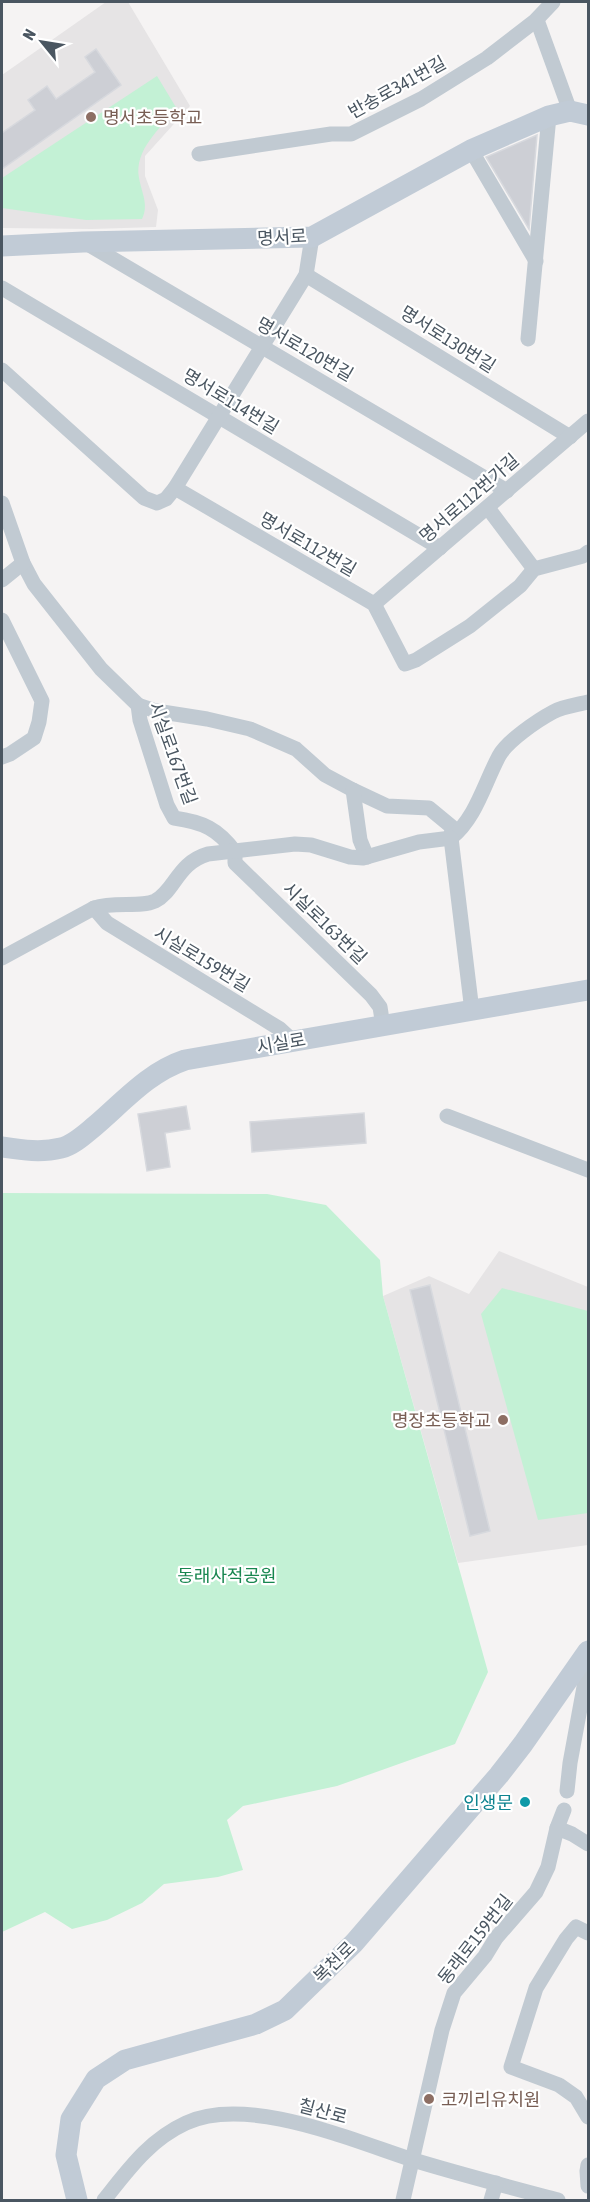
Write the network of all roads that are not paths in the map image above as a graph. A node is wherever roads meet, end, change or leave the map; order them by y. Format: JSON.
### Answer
{"nodes":[{"id":1,"x":553,"y":2,"type":"edge"},
{"id":2,"x":537,"y":20,"type":"junction"},
{"id":3,"x":569,"y":114,"type":"edge"},
{"id":4,"x":471,"y":150,"type":"junction"},
{"id":5,"x":199,"y":153,"type":"dead end"},
{"id":6,"x":312,"y":237,"type":"junction"},
{"id":7,"x":83,"y":242,"type":"junction"},
{"id":8,"x":2,"y":246,"type":"edge"},
{"id":9,"x":536,"y":261,"type":"junction"},
{"id":10,"x":306,"y":275,"type":"junction"},
{"id":11,"x":2,"y":288,"type":"edge"},
{"id":12,"x":528,"y":339,"type":"dead end"},
{"id":13,"x":262,"y":346,"type":"junction"},
{"id":14,"x":2,"y":370,"type":"edge"},
{"id":15,"x":219,"y":417,"type":"junction"},
{"id":16,"x":588,"y":422,"type":"edge"},
{"id":17,"x":570,"y":437,"type":"junction"},
{"id":18,"x":175,"y":488,"type":"junction"},
{"id":19,"x":507,"y":490,"type":"junction"},
{"id":20,"x":2,"y":503,"type":"edge"},
{"id":21,"x":488,"y":508,"type":"junction"},
{"id":22,"x":440,"y":548,"type":"junction"},
{"id":23,"x":588,"y":552,"type":"edge"},
{"id":24,"x":23,"y":564,"type":"junction"},
{"id":25,"x":534,"y":569,"type":"junction"},
{"id":26,"x":2,"y":580,"type":"edge"},
{"id":27,"x":374,"y":604,"type":"junction"},
{"id":28,"x":2,"y":620,"type":"edge"},
{"id":29,"x":588,"y":702,"type":"edge"},
{"id":30,"x":138,"y":705,"type":"junction"},
{"id":31,"x":2,"y":757,"type":"edge"},
{"id":32,"x":353,"y":790,"type":"junction"},
{"id":33,"x":451,"y":838,"type":"junction"},
{"id":34,"x":235,"y":852,"type":"junction"},
{"id":35,"x":367,"y":857,"type":"junction"},
{"id":36,"x":94,"y":908,"type":"junction"},
{"id":37,"x":2,"y":958,"type":"edge"},
{"id":38,"x":588,"y":990,"type":"edge"},
{"id":39,"x":472,"y":1011,"type":"junction"},
{"id":40,"x":383,"y":1026,"type":"junction"},
{"id":41,"x":293,"y":1041,"type":"junction"},
{"id":42,"x":447,"y":1116,"type":"dead end"},
{"id":43,"x":2,"y":1147,"type":"edge"},
{"id":44,"x":588,"y":1170,"type":"edge"},
{"id":45,"x":588,"y":1651,"type":"edge"},
{"id":46,"x":588,"y":1665,"type":"edge"},
{"id":47,"x":567,"y":1791,"type":"dead end"},
{"id":48,"x":564,"y":1810,"type":"dead end"},
{"id":49,"x":558,"y":1828,"type":"junction"},
{"id":50,"x":588,"y":1844,"type":"edge"},
{"id":51,"x":588,"y":1933,"type":"edge"},
{"id":52,"x":588,"y":2117,"type":"edge"},
{"id":53,"x":412,"y":2159,"type":"junction"},
{"id":54,"x":588,"y":2165,"type":"edge"},
{"id":55,"x":496,"y":2184,"type":"junction"},
{"id":56,"x":588,"y":2186,"type":"edge"},
{"id":57,"x":77,"y":2200,"type":"edge"},
{"id":58,"x":104,"y":2200,"type":"edge"},
{"id":59,"x":403,"y":2200,"type":"edge"},
{"id":60,"x":491,"y":2200,"type":"edge"},
{"id":61,"x":558,"y":2200,"type":"edge"},
{"id":62,"x":585,"y":2200,"type":"edge"}],
"edges":[{"from":1,"to":2,"type":"street","name":"반송로341번길"},
{"from":2,"to":3,"type":"street"},
{"from":2,"to":5,"type":"street","name":"반송로341번길"},
{"from":3,"to":4,"type":"street","name":"명서로"},
{"from":3,"to":9,"type":"street"},
{"from":4,"to":6,"type":"street","name":"명서로"},
{"from":4,"to":9,"type":"street"},
{"from":6,"to":7,"type":"street","name":"명서로"},
{"from":6,"to":10,"type":"street"},
{"from":7,"to":8,"type":"street","name":"명서로"},
{"from":7,"to":13,"type":"street","name":"명서로120번길"},
{"from":9,"to":12,"type":"street"},
{"from":10,"to":13,"type":"street"},
{"from":10,"to":17,"type":"street","name":"명서로130번길"},
{"from":11,"to":15,"type":"street","name":"명서로114번길"},
{"from":13,"to":15,"type":"street"},
{"from":13,"to":19,"type":"street","name":"명서로120번길"},
{"from":14,"to":18,"type":"street"},
{"from":15,"to":18,"type":"street"},
{"from":15,"to":22,"type":"street","name":"명서로114번길"},
{"from":16,"to":17,"type":"street","name":"명서로112번가길"},
{"from":17,"to":19,"type":"street","name":"명서로112번가길"},
{"from":18,"to":27,"type":"street","name":"명서로112번길"},
{"from":19,"to":21,"type":"street","name":"명서로112번가길"},
{"from":20,"to":24,"type":"street","name":"시실로167번길"},
{"from":21,"to":22,"type":"street","name":"명서로112번가길"},
{"from":21,"to":25,"type":"street"},
{"from":22,"to":27,"type":"street","name":"명서로112번가길"},
{"from":23,"to":25,"type":"street"},
{"from":24,"to":26,"type":"street"},
{"from":24,"to":30,"type":"street","name":"시실로167번길"},
{"from":25,"to":27,"type":"street"},
{"from":28,"to":31,"type":"street"},
{"from":29,"to":33,"type":"street"},
{"from":30,"to":32,"type":"street"},
{"from":30,"to":34,"type":"street","name":"시실로167번길"},
{"from":32,"to":33,"type":"street"},
{"from":32,"to":35,"type":"street"},
{"from":33,"to":35,"type":"street"},
{"from":33,"to":39,"type":"street"},
{"from":34,"to":35,"type":"street"},
{"from":34,"to":36,"type":"street"},
{"from":34,"to":40,"type":"street","name":"시실로163번길"},
{"from":36,"to":37,"type":"street"},
{"from":36,"to":41,"type":"street","name":"시실로159번길"},
{"from":38,"to":39,"type":"street","name":"시실로"},
{"from":39,"to":40,"type":"street","name":"시실로"},
{"from":40,"to":41,"type":"street","name":"시실로"},
{"from":41,"to":43,"type":"street","name":"시실로"},
{"from":42,"to":44,"type":"street"},
{"from":45,"to":57,"type":"street","name":"복천로"},
{"from":46,"to":47,"type":"street"},
{"from":48,"to":49,"type":"street","name":"동래로159번길"},
{"from":49,"to":50,"type":"street"},
{"from":49,"to":53,"type":"street","name":"동래로159번길"},
{"from":51,"to":52,"type":"street"},
{"from":53,"to":55,"type":"street","name":"칠산로"},
{"from":53,"to":58,"type":"street","name":"칠산로"},
{"from":53,"to":59,"type":"street","name":"동래로159번길"},
{"from":54,"to":56,"type":"street"},
{"from":55,"to":60,"type":"street"},
{"from":55,"to":61,"type":"street","name":"칠산로"},
{"from":56,"to":62,"type":"street"}]}
